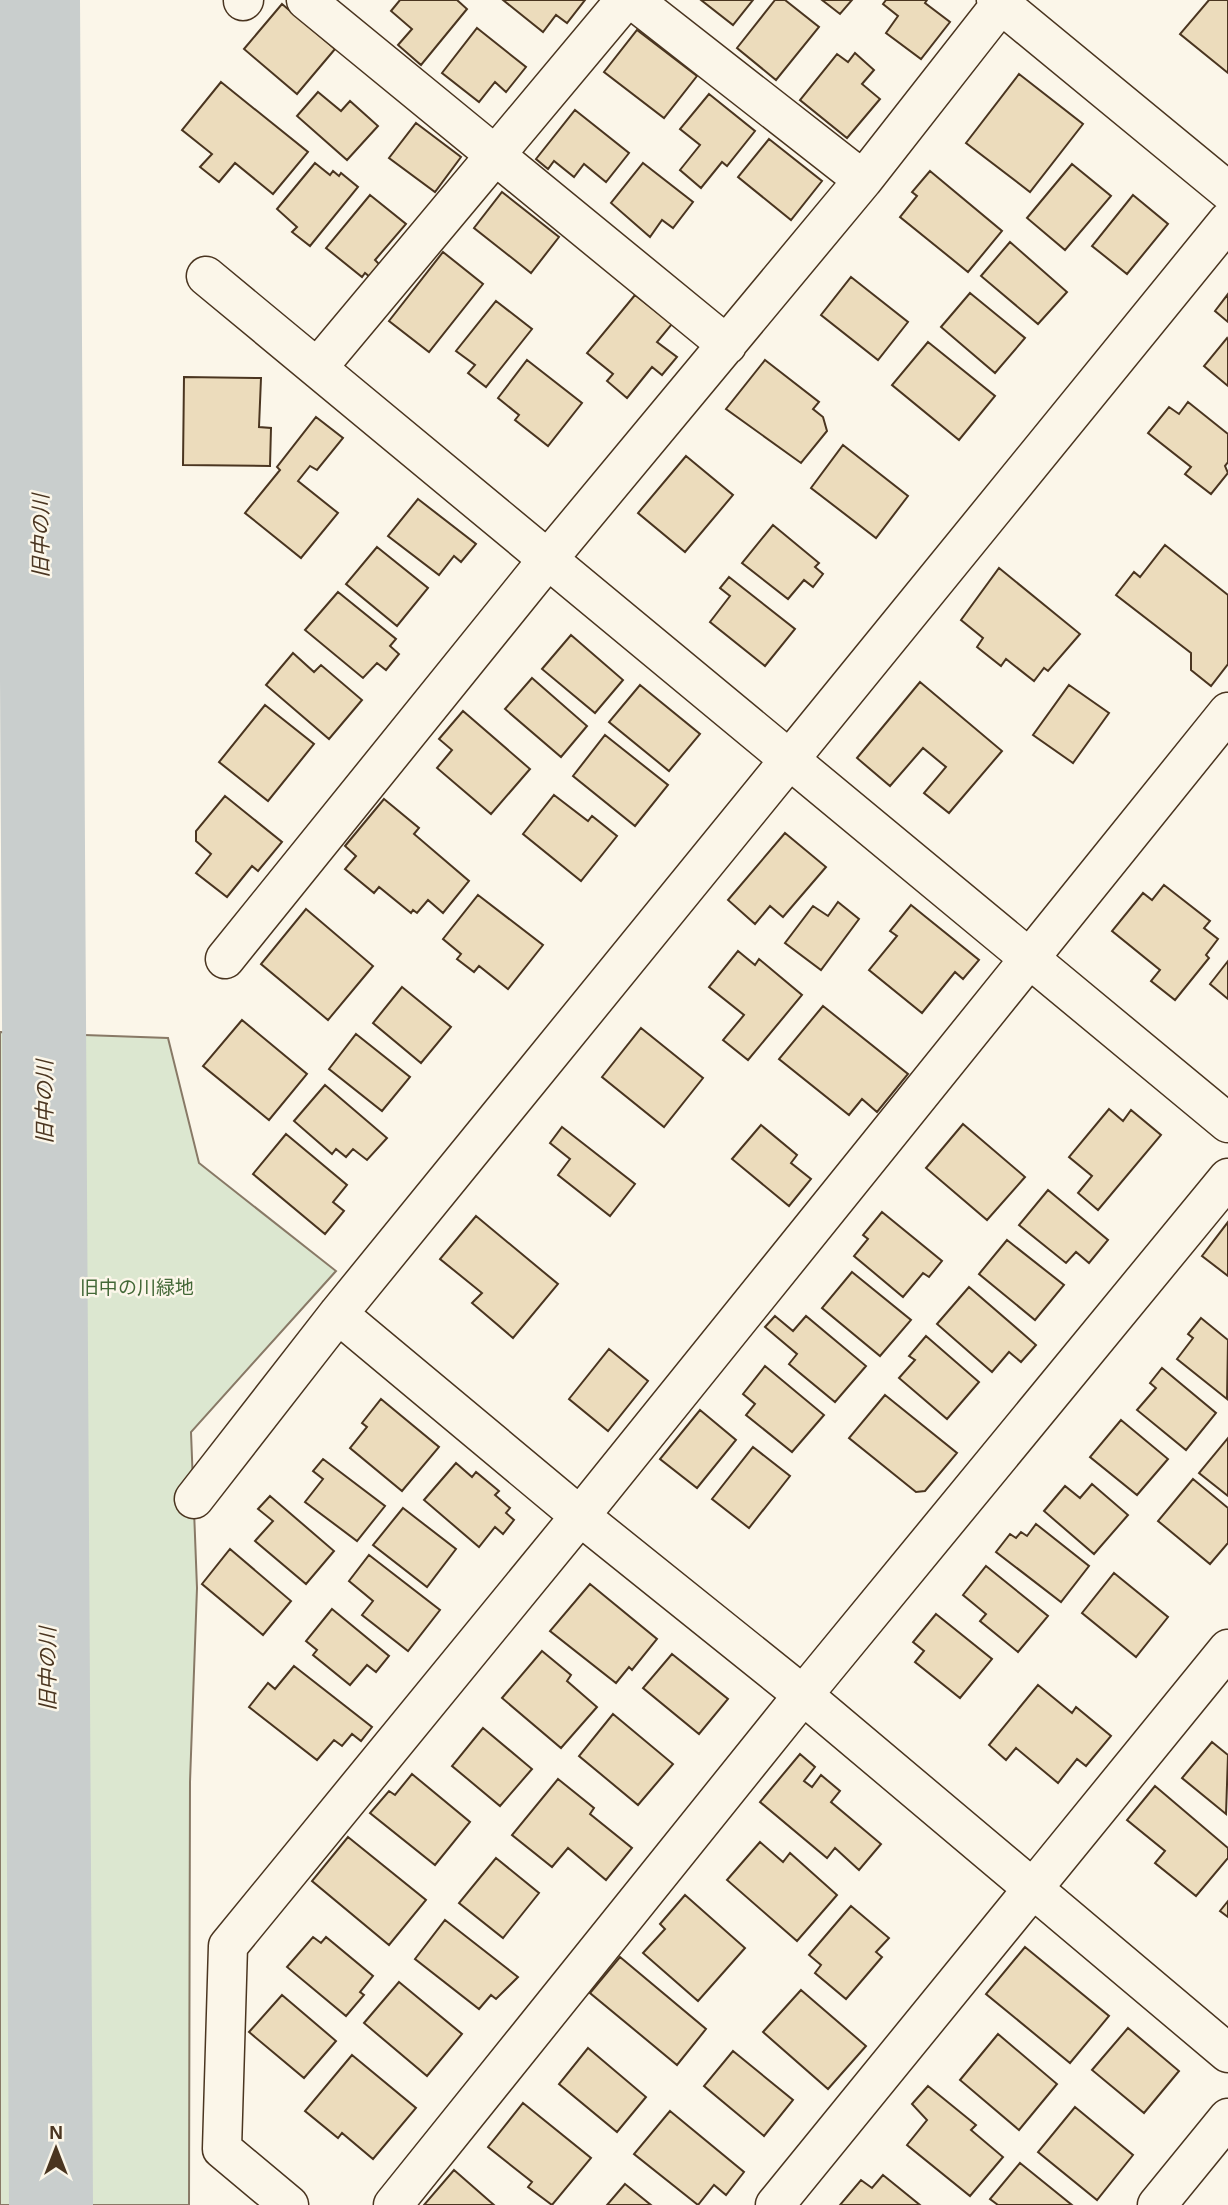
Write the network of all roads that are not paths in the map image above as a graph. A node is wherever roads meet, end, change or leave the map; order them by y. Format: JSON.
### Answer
{"nodes":[{"id":1,"x":306,"y":0,"type":"edge"},
{"id":2,"x":625,"y":0,"type":"edge"},
{"id":3,"x":633,"y":0,"type":"edge"},
{"id":4,"x":1001,"y":1,"type":"edge"},
{"id":5,"x":494,"y":156,"type":"junction"},
{"id":6,"x":863,"y":180,"type":"junction"},
{"id":7,"x":1228,"y":191,"type":"edge"},
{"id":8,"x":1228,"y":221,"type":"edge"},
{"id":9,"x":206,"y":276,"type":"dead end"},
{"id":10,"x":727,"y":345,"type":"junction"},
{"id":11,"x":318,"y":366,"type":"junction"},
{"id":12,"x":548,"y":559,"type":"junction"},
{"id":13,"x":1228,"y":712,"type":"edge"},
{"id":14,"x":789,"y":760,"type":"junction"},
{"id":15,"x":225,"y":959,"type":"dead end"},
{"id":16,"x":1029,"y":959,"type":"junction"},
{"id":17,"x":1228,"y":1123,"type":"edge"},
{"id":18,"x":1228,"y":1178,"type":"edge"},
{"id":19,"x":338,"y":1314,"type":"junction"},
{"id":20,"x":194,"y":1499,"type":"dead end"},
{"id":21,"x":580,"y":1516,"type":"junction"},
{"id":22,"x":1228,"y":1649,"type":"edge"},
{"id":23,"x":803,"y":1695,"type":"junction"},
{"id":24,"x":1034,"y":1891,"type":"junction"},
{"id":25,"x":1228,"y":2053,"type":"edge"},
{"id":26,"x":1228,"y":2118,"type":"edge"},
{"id":27,"x":289,"y":2205,"type":"edge"},
{"id":28,"x":393,"y":2205,"type":"edge"},
{"id":29,"x":775,"y":2205,"type":"edge"},
{"id":30,"x":1157,"y":2205,"type":"edge"}],
"edges":[{"from":1,"to":5,"type":"street"},
{"from":2,"to":5,"type":"street"},
{"from":3,"to":6,"type":"street"},
{"from":4,"to":6,"type":"street"},
{"from":4,"to":7,"type":"street"},
{"from":5,"to":10,"type":"street"},
{"from":5,"to":11,"type":"street"},
{"from":6,"to":10,"type":"street"},
{"from":8,"to":14,"type":"street"},
{"from":9,"to":11,"type":"street"},
{"from":10,"to":12,"type":"street"},
{"from":11,"to":12,"type":"street"},
{"from":12,"to":14,"type":"street"},
{"from":12,"to":15,"type":"street"},
{"from":13,"to":16,"type":"street"},
{"from":14,"to":16,"type":"street"},
{"from":14,"to":19,"type":"street"},
{"from":16,"to":17,"type":"street"},
{"from":16,"to":21,"type":"street"},
{"from":18,"to":23,"type":"street"},
{"from":19,"to":20,"type":"street"},
{"from":19,"to":21,"type":"street"},
{"from":21,"to":23,"type":"street"},
{"from":21,"to":27,"type":"street"},
{"from":22,"to":24,"type":"street"},
{"from":23,"to":24,"type":"street"},
{"from":23,"to":28,"type":"street"},
{"from":24,"to":25,"type":"street"},
{"from":24,"to":29,"type":"street"},
{"from":26,"to":30,"type":"street"}]}
